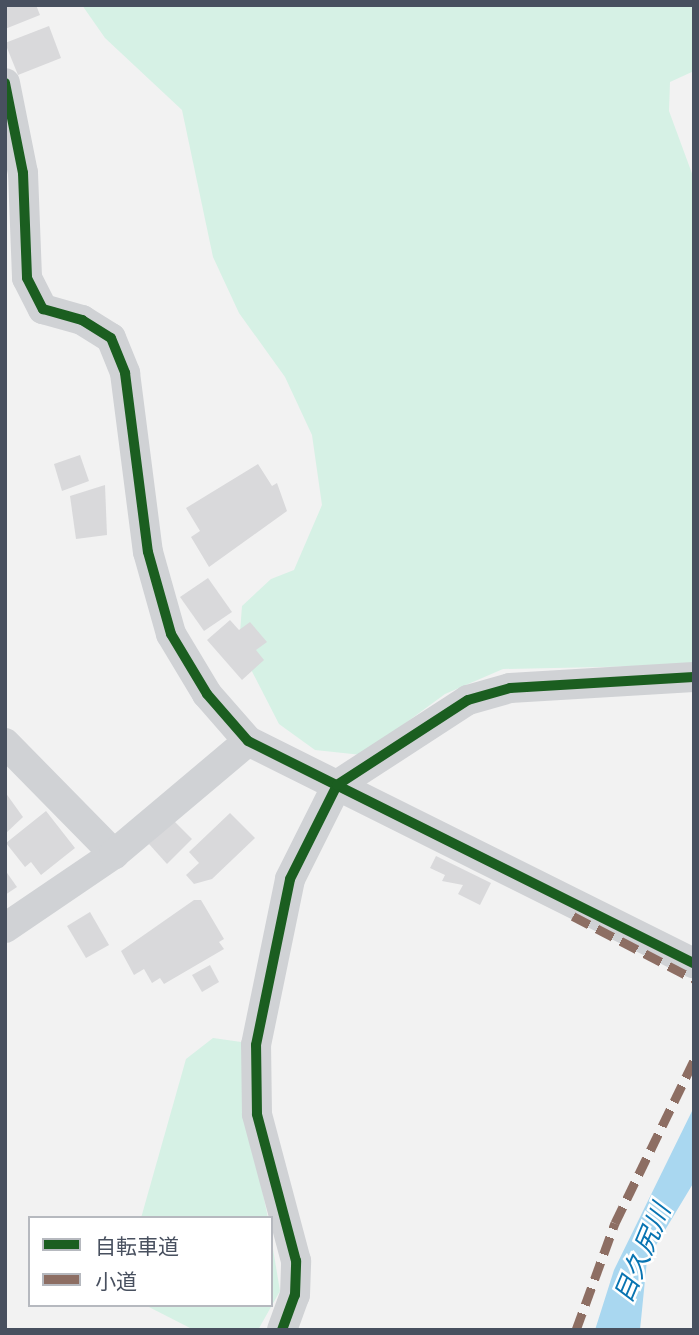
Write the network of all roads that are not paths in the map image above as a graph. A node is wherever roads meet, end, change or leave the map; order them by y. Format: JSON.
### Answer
{"nodes":[{"id":1,"x":5,"y":83,"type":"edge"},
{"id":2,"x":694,"y":677,"type":"edge"},
{"id":3,"x":248,"y":741,"type":"junction"},
{"id":4,"x":5,"y":743,"type":"edge"},
{"id":5,"x":337,"y":785,"type":"junction"},
{"id":6,"x":114,"y":854,"type":"junction"},
{"id":7,"x":5,"y":928,"type":"edge"},
{"id":8,"x":694,"y":962,"type":"edge"},
{"id":9,"x":282,"y":1330,"type":"edge"}],
"edges":[{"from":1,"to":3,"type":"street"},
{"from":2,"to":5,"type":"street"},
{"from":3,"to":5,"type":"street"},
{"from":3,"to":6,"type":"street"},
{"from":4,"to":6,"type":"street"},
{"from":5,"to":8,"type":"street"},
{"from":5,"to":9,"type":"street"},
{"from":6,"to":7,"type":"street"}]}
